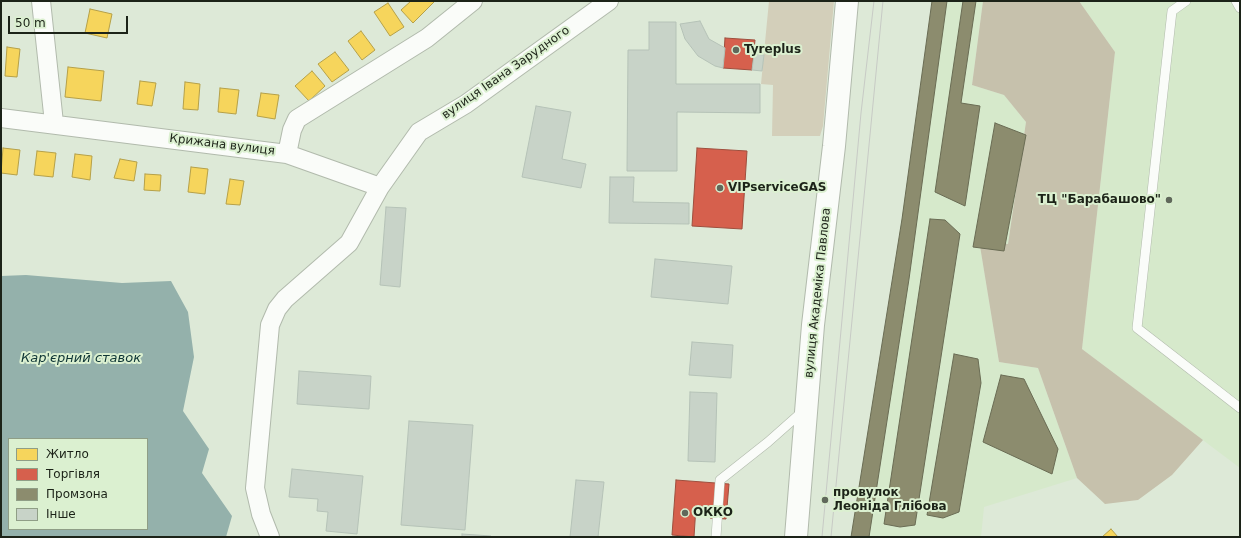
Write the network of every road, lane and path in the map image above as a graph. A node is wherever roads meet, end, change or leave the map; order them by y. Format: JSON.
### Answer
{"nodes":[{"id":1,"x":41,"y":1,"type":"edge"},
{"id":2,"x":473,"y":1,"type":"edge"},
{"id":3,"x":609,"y":1,"type":"edge"},
{"id":4,"x":847,"y":1,"type":"edge"},
{"id":5,"x":1186,"y":1,"type":"edge"},
{"id":6,"x":1236,"y":1,"type":"edge"},
{"id":7,"x":1240,"y":8,"type":"edge"},
{"id":8,"x":1,"y":118,"type":"edge"},
{"id":9,"x":54,"y":123,"type":"junction"},
{"id":10,"x":287,"y":154,"type":"junction"},
{"id":11,"x":380,"y":187,"type":"junction"},
{"id":12,"x":807,"y":407,"type":"junction"},
{"id":13,"x":1240,"y":408,"type":"edge"},
{"id":14,"x":270,"y":537,"type":"edge"},
{"id":15,"x":716,"y":537,"type":"edge"},
{"id":16,"x":796,"y":537,"type":"edge"}],
"edges":[{"from":1,"to":9,"type":"street"},
{"from":2,"to":10,"type":"street","name":"Крижана вулиця"},
{"from":3,"to":11,"type":"street","name":"вулиця Івана Зарудного"},
{"from":4,"to":12,"type":"main road","name":"вулиця Академіка Павлова"},
{"from":5,"to":13,"type":"lane"},
{"from":6,"to":7,"type":"lane"},
{"from":8,"to":9,"type":"street","name":"Крижана вулиця"},
{"from":9,"to":10,"type":"street","name":"Крижана вулиця"},
{"from":10,"to":11,"type":"street"},
{"from":11,"to":14,"type":"street","name":"вулиця Івана Зарудного"},
{"from":12,"to":15,"type":"lane"},
{"from":12,"to":16,"type":"main road","name":"вулиця Академіка Павлова"}]}
